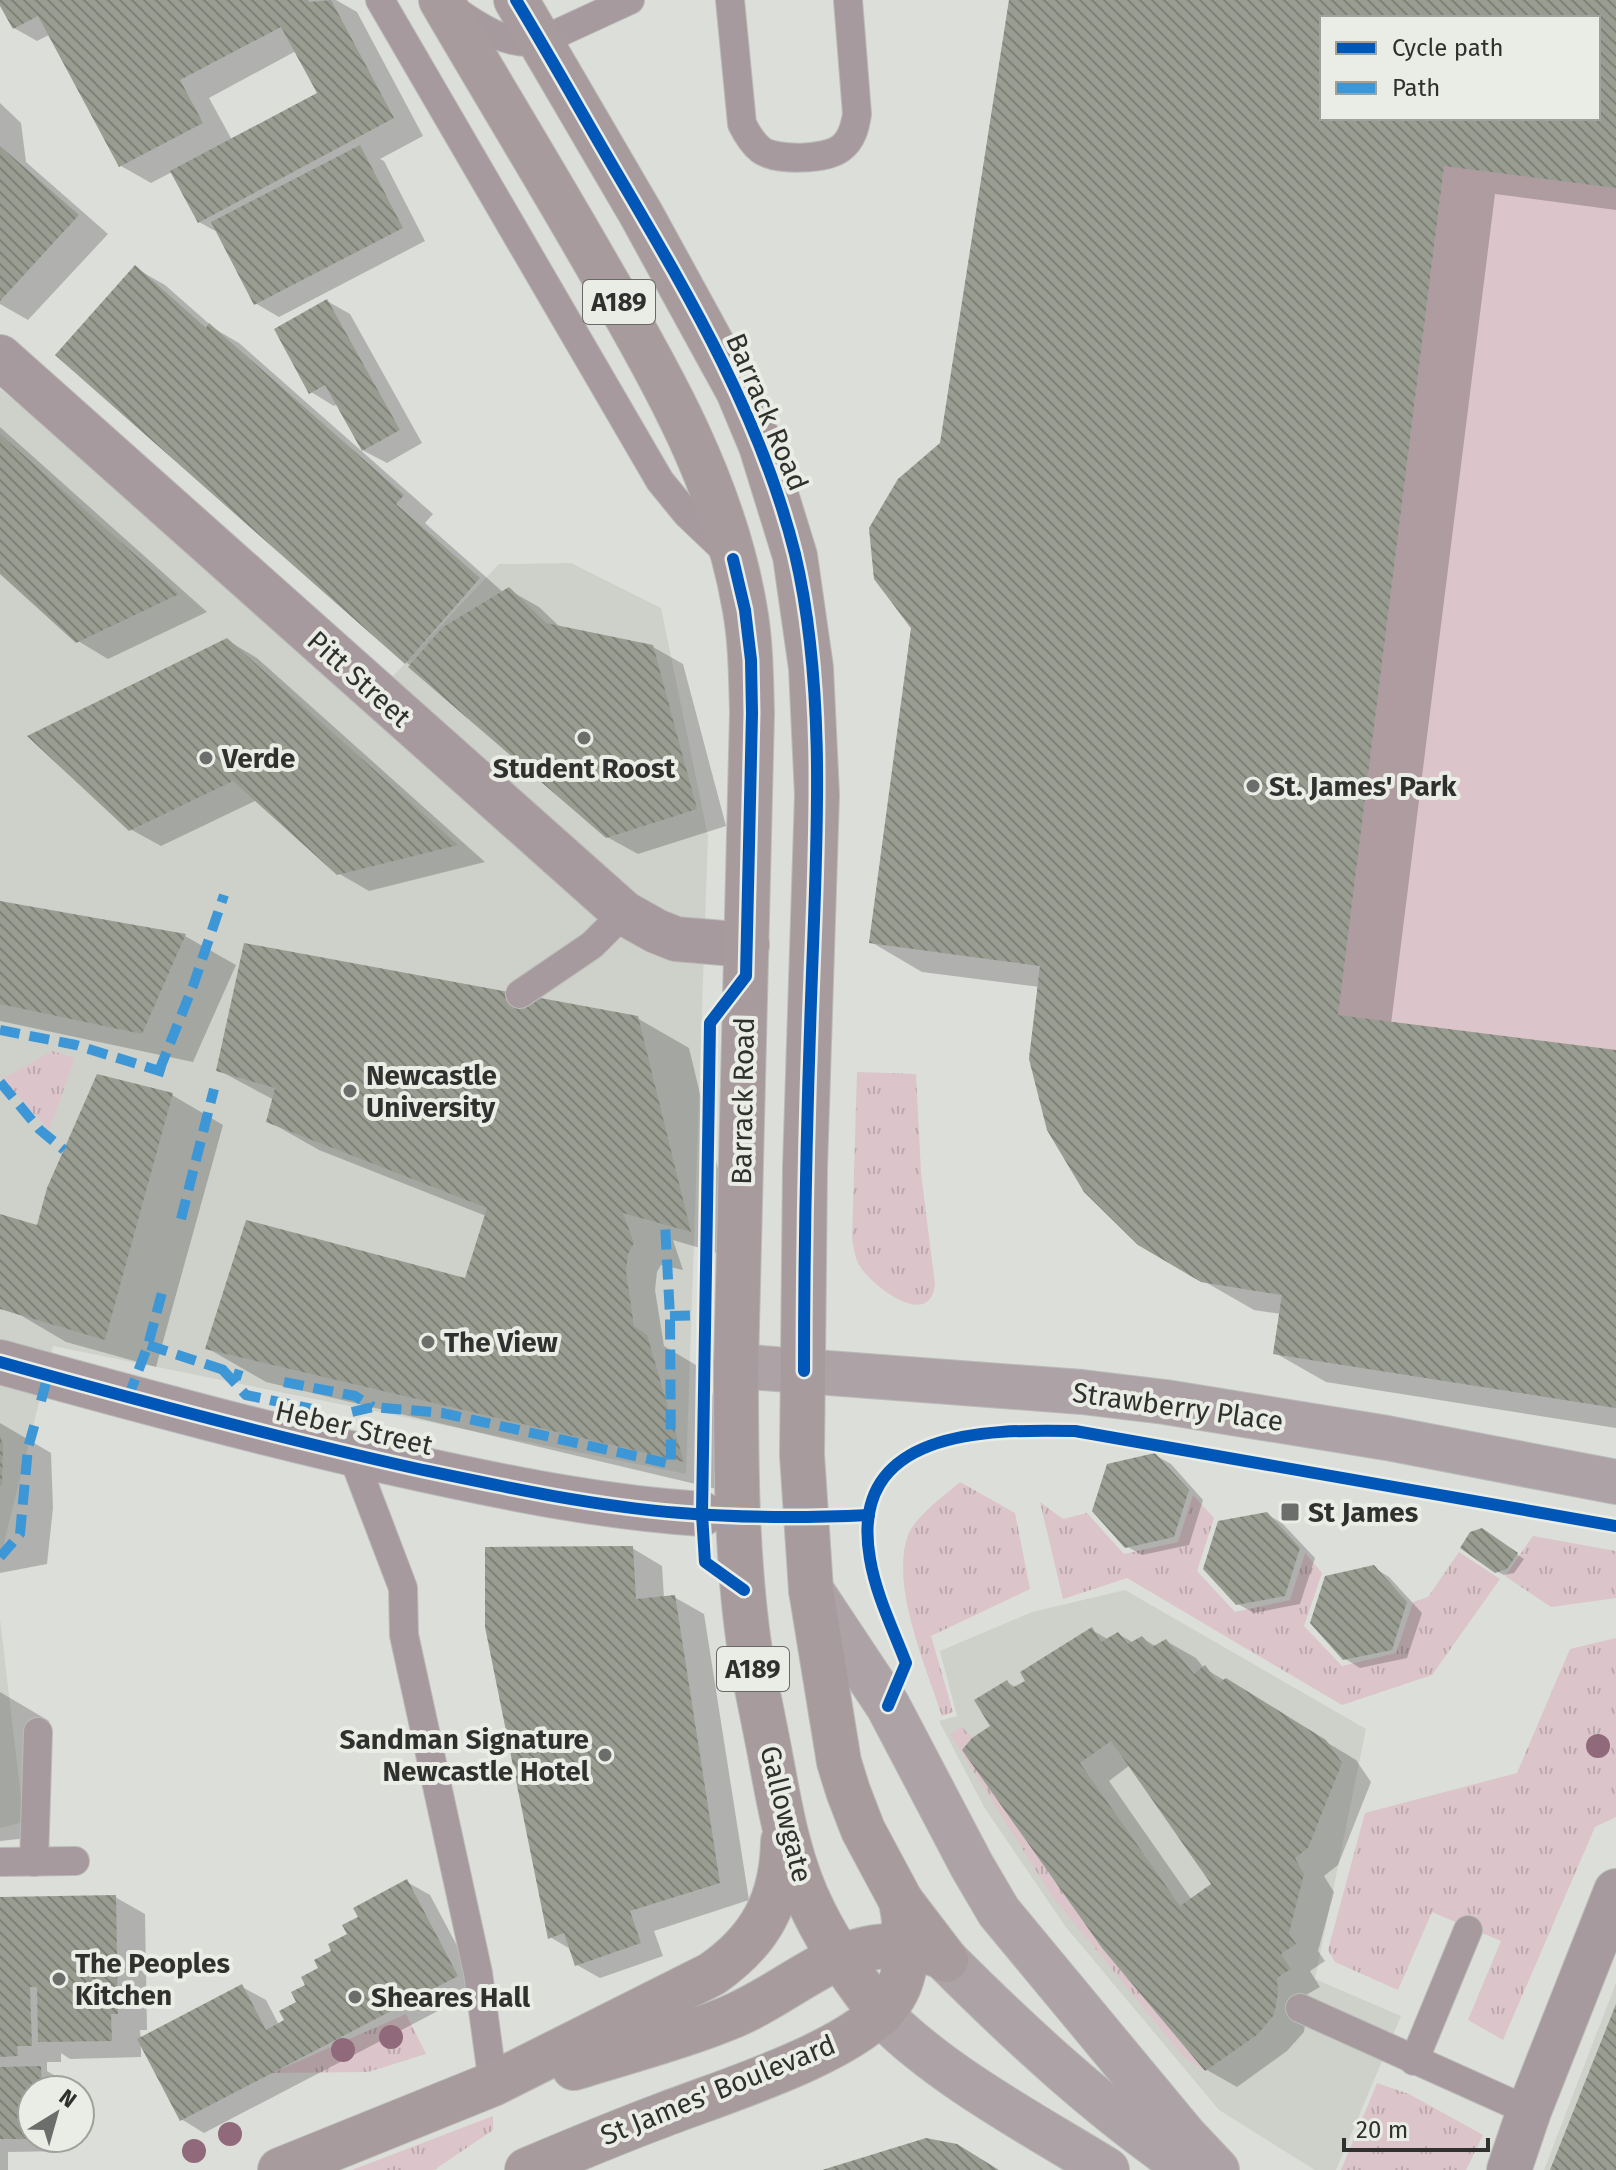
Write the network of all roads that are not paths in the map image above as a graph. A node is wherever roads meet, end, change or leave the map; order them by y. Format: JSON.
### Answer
{"nodes":[{"id":1,"x":380,"y":0,"type":"edge"},
{"id":2,"x":516,"y":0,"type":"edge"},
{"id":3,"x":630,"y":0,"type":"edge"},
{"id":4,"x":730,"y":0,"type":"edge"},
{"id":5,"x":848,"y":0,"type":"edge"},
{"id":6,"x":465,"y":17,"type":"edge"},
{"id":7,"x":541,"y":41,"type":"junction"},
{"id":8,"x":0,"y":357,"type":"edge"},
{"id":9,"x":733,"y":559,"type":"junction"},
{"id":10,"x":624,"y":913,"type":"junction"},
{"id":11,"x":747,"y":945,"type":"junction"},
{"id":12,"x":520,"y":994,"type":"dead end"},
{"id":13,"x":0,"y":1362,"type":"edge"},
{"id":14,"x":736,"y":1366,"type":"junction"},
{"id":15,"x":804,"y":1371,"type":"junction"},
{"id":16,"x":352,"y":1454,"type":"junction"},
{"id":17,"x":1616,"y":1482,"type":"edge"},
{"id":18,"x":702,"y":1514,"type":"dead end"},
{"id":19,"x":811,"y":1590,"type":"junction"},
{"id":20,"x":38,"y":1732,"type":"dead end"},
{"id":21,"x":784,"y":1827,"type":"junction"},
{"id":22,"x":75,"y":1861,"type":"dead end"},
{"id":23,"x":0,"y":1862,"type":"edge"},
{"id":24,"x":34,"y":1862,"type":"junction"},
{"id":25,"x":1616,"y":1891,"type":"edge"},
{"id":26,"x":1468,"y":1930,"type":"dead end"},
{"id":27,"x":926,"y":1953,"type":"junction"},
{"id":28,"x":839,"y":1958,"type":"junction"},
{"id":29,"x":1300,"y":2008,"type":"dead end"},
{"id":30,"x":881,"y":2014,"type":"junction"},
{"id":31,"x":1414,"y":2061,"type":"junction"},
{"id":32,"x":493,"y":2084,"type":"junction"},
{"id":33,"x":1529,"y":2111,"type":"junction"},
{"id":34,"x":280,"y":2170,"type":"edge"},
{"id":35,"x":527,"y":2170,"type":"edge"},
{"id":36,"x":1107,"y":2170,"type":"edge"},
{"id":37,"x":1190,"y":2170,"type":"edge"},
{"id":38,"x":1217,"y":2170,"type":"edge"},
{"id":39,"x":1509,"y":2170,"type":"edge"}],
"edges":[{"from":1,"to":9,"type":"lane"},
{"from":2,"to":7,"type":"main road","name":"Barrack Road","number":"A189"},
{"from":3,"to":7,"type":"lane"},
{"from":4,"to":5,"type":"lane"},
{"from":6,"to":7,"type":"lane"},
{"from":6,"to":9,"type":"main road","name":"Barrack Road","number":"A189"},
{"from":7,"to":15,"type":"main road","name":"Barrack Road","number":"A189"},
{"from":8,"to":10,"type":"street","name":"Pitt Street"},
{"from":9,"to":11,"type":"main road","name":"Barrack Road","number":"A189"},
{"from":10,"to":11,"type":"street","name":"Pitt Street"},
{"from":10,"to":12,"type":"lane"},
{"from":11,"to":14,"type":"main road","name":"Barrack Road","number":"A189"},
{"from":13,"to":16,"type":"street","name":"Heber Street"},
{"from":14,"to":15,"type":"main road","name":"Strawberry Place"},
{"from":14,"to":21,"type":"main road","name":"Gallowgate","number":"A189"},
{"from":15,"to":17,"type":"main road","name":"Strawberry Place"},
{"from":15,"to":19,"type":"main road","number":"A189"},
{"from":16,"to":18,"type":"street","name":"Heber Street"},
{"from":16,"to":32,"type":"lane"},
{"from":19,"to":27,"type":"main road","name":"St James' Boulevard","number":"A189"},
{"from":19,"to":38,"type":"main road"},
{"from":20,"to":24,"type":"lane"},
{"from":21,"to":28,"type":"main road","name":"Gallowgate","number":"A189"},
{"from":21,"to":32,"type":"main road","number":"A189"},
{"from":22,"to":24,"type":"lane"},
{"from":23,"to":24,"type":"lane"},
{"from":25,"to":33,"type":"street"},
{"from":26,"to":31,"type":"lane"},
{"from":27,"to":28,"type":"main road","number":"A189"},
{"from":27,"to":30,"type":"main road","name":"St James' Boulevard","number":"A189"},
{"from":27,"to":37,"type":"main road"},
{"from":28,"to":30,"type":"main road","name":"Gallowgate","number":"A189"},
{"from":28,"to":32,"type":"main road","number":"A189"},
{"from":29,"to":31,"type":"lane"},
{"from":30,"to":35,"type":"main road","name":"St James' Boulevard","number":"A189"},
{"from":30,"to":36,"type":"main road","name":"Gallowgate"},
{"from":31,"to":33,"type":"lane"},
{"from":32,"to":34,"type":"main road","number":"A189"},
{"from":33,"to":39,"type":"street"}]}
